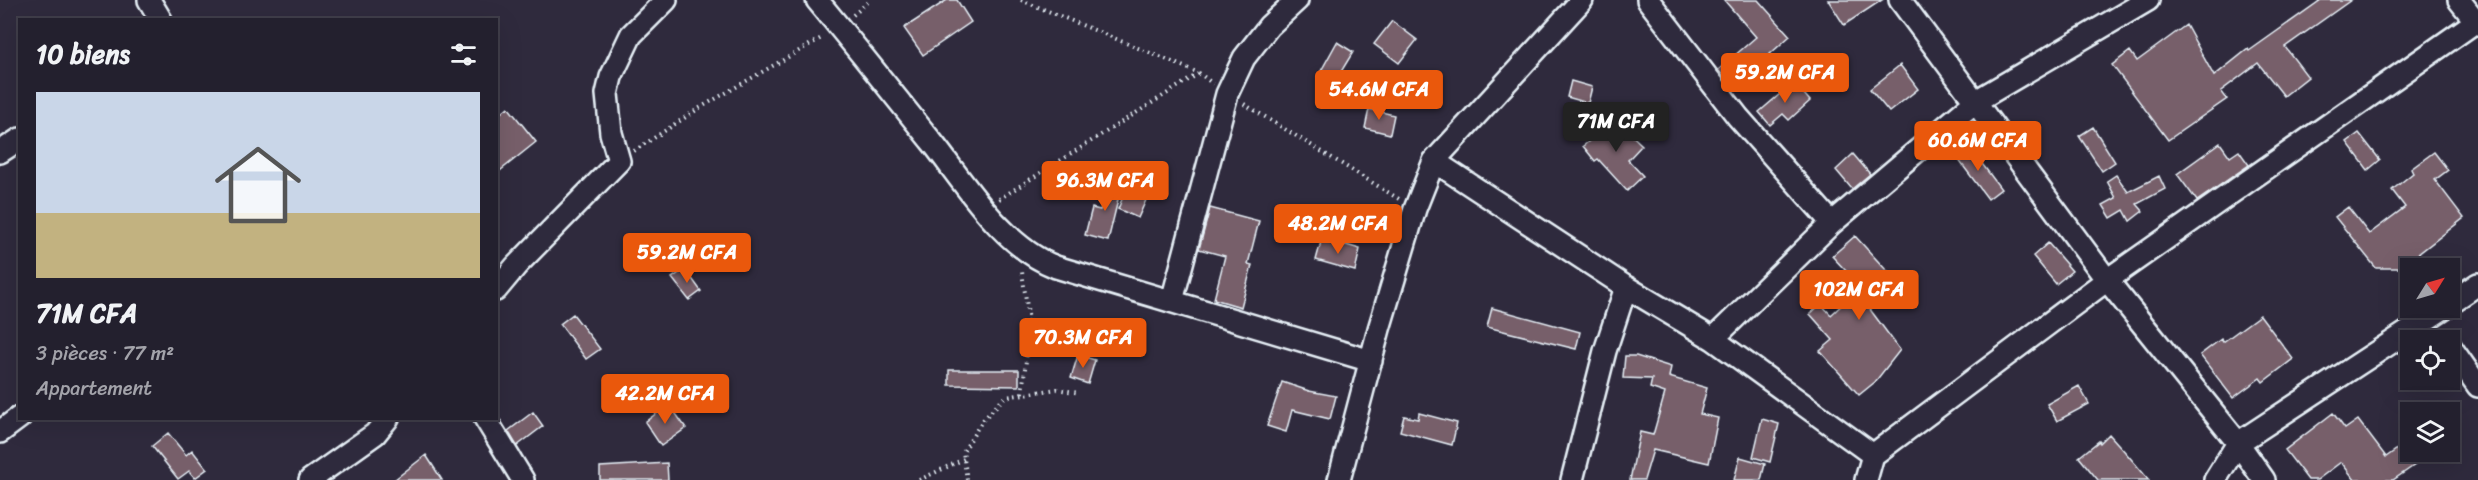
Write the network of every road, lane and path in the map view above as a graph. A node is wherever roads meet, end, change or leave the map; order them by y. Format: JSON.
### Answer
{"nodes":[{"id":1,"x":149,"y":0,"type":"edge"},
{"id":2,"x":666,"y":0,"type":"edge"},
{"id":3,"x":817,"y":0,"type":"edge"},
{"id":4,"x":1021,"y":0,"type":"edge"},
{"id":5,"x":1297,"y":0,"type":"edge"},
{"id":6,"x":1582,"y":0,"type":"edge"},
{"id":7,"x":1648,"y":0,"type":"edge"},
{"id":8,"x":1900,"y":0,"type":"edge"},
{"id":9,"x":2148,"y":0,"type":"edge"},
{"id":10,"x":2459,"y":0,"type":"edge"},
{"id":11,"x":160,"y":18,"type":"edge"},
{"id":12,"x":2477,"y":22,"type":"edge"},
{"id":13,"x":840,"y":27,"type":"junction"},
{"id":14,"x":1199,"y":74,"type":"junction"},
{"id":15,"x":1227,"y":94,"type":"junction"},
{"id":16,"x":1976,"y":102,"type":"junction"},
{"id":17,"x":18,"y":140,"type":"edge"},
{"id":18,"x":0,"y":152,"type":"edge"},
{"id":19,"x":620,"y":160,"type":"junction"},
{"id":20,"x":1434,"y":161,"type":"junction"},
{"id":21,"x":984,"y":208,"type":"junction"},
{"id":22,"x":1415,"y":209,"type":"junction"},
{"id":23,"x":1832,"y":223,"type":"junction"},
{"id":24,"x":1020,"y":248,"type":"junction"},
{"id":25,"x":2107,"y":280,"type":"junction"},
{"id":26,"x":2478,"y":284,"type":"edge"},
{"id":27,"x":1626,"y":287,"type":"junction"},
{"id":28,"x":498,"y":288,"type":"edge"},
{"id":29,"x":2460,"y":296,"type":"edge"},
{"id":30,"x":1172,"y":301,"type":"junction"},
{"id":31,"x":2427,"y":318,"type":"edge"},
{"id":32,"x":1713,"y":339,"type":"junction"},
{"id":33,"x":2460,"y":360,"type":"edge"},
{"id":34,"x":1371,"y":361,"type":"junction"},
{"id":35,"x":2478,"y":386,"type":"edge"},
{"id":36,"x":1022,"y":393,"type":"junction"},
{"id":37,"x":1079,"y":393,"type":"dead end"},
{"id":38,"x":18,"y":418,"type":"edge"},
{"id":39,"x":386,"y":420,"type":"edge"},
{"id":40,"x":486,"y":420,"type":"edge"},
{"id":41,"x":0,"y":432,"type":"edge"},
{"id":42,"x":2238,"y":443,"type":"junction"},
{"id":43,"x":1873,"y":455,"type":"junction"},
{"id":44,"x":964,"y":459,"type":"junction"},
{"id":45,"x":310,"y":480,"type":"edge"},
{"id":46,"x":523,"y":480,"type":"edge"},
{"id":47,"x":919,"y":480,"type":"edge"},
{"id":48,"x":967,"y":480,"type":"edge"},
{"id":49,"x":1339,"y":480,"type":"edge"},
{"id":50,"x":1572,"y":480,"type":"edge"},
{"id":51,"x":1866,"y":480,"type":"edge"},
{"id":52,"x":2215,"y":480,"type":"edge"},
{"id":53,"x":2264,"y":480,"type":"edge"}],
"edges":[{"from":1,"to":11,"type":"street"},
{"from":2,"to":19,"type":"street"},
{"from":3,"to":13,"type":"street"},
{"from":4,"to":14,"type":"path"},
{"from":5,"to":15,"type":"street"},
{"from":6,"to":20,"type":"street"},
{"from":7,"to":23,"type":"street"},
{"from":8,"to":16,"type":"street"},
{"from":9,"to":16,"type":"street"},
{"from":10,"to":12,"type":"street"},
{"from":12,"to":25,"type":"street"},
{"from":13,"to":19,"type":"path"},
{"from":13,"to":21,"type":"street"},
{"from":14,"to":15,"type":"path"},
{"from":14,"to":21,"type":"path"},
{"from":15,"to":22,"type":"path"},
{"from":15,"to":30,"type":"street"},
{"from":16,"to":23,"type":"street"},
{"from":16,"to":25,"type":"street"},
{"from":17,"to":18,"type":"street"},
{"from":19,"to":28,"type":"street"},
{"from":20,"to":22,"type":"street"},
{"from":20,"to":27,"type":"street"},
{"from":21,"to":24,"type":"street"},
{"from":22,"to":34,"type":"street"},
{"from":23,"to":32,"type":"street"},
{"from":24,"to":30,"type":"street"},
{"from":24,"to":36,"type":"path"},
{"from":25,"to":42,"type":"street"},
{"from":25,"to":43,"type":"street"},
{"from":26,"to":29,"type":"street"},
{"from":27,"to":32,"type":"street"},
{"from":27,"to":50,"type":"street"},
{"from":30,"to":34,"type":"street"},
{"from":31,"to":42,"type":"street"},
{"from":32,"to":43,"type":"street"},
{"from":33,"to":35,"type":"street"},
{"from":34,"to":49,"type":"street"},
{"from":36,"to":37,"type":"path"},
{"from":36,"to":44,"type":"path"},
{"from":38,"to":41,"type":"street"},
{"from":39,"to":45,"type":"street"},
{"from":40,"to":46,"type":"street"},
{"from":42,"to":52,"type":"street"},
{"from":42,"to":53,"type":"street"},
{"from":43,"to":51,"type":"street"},
{"from":44,"to":47,"type":"path"},
{"from":44,"to":48,"type":"path"}]}
